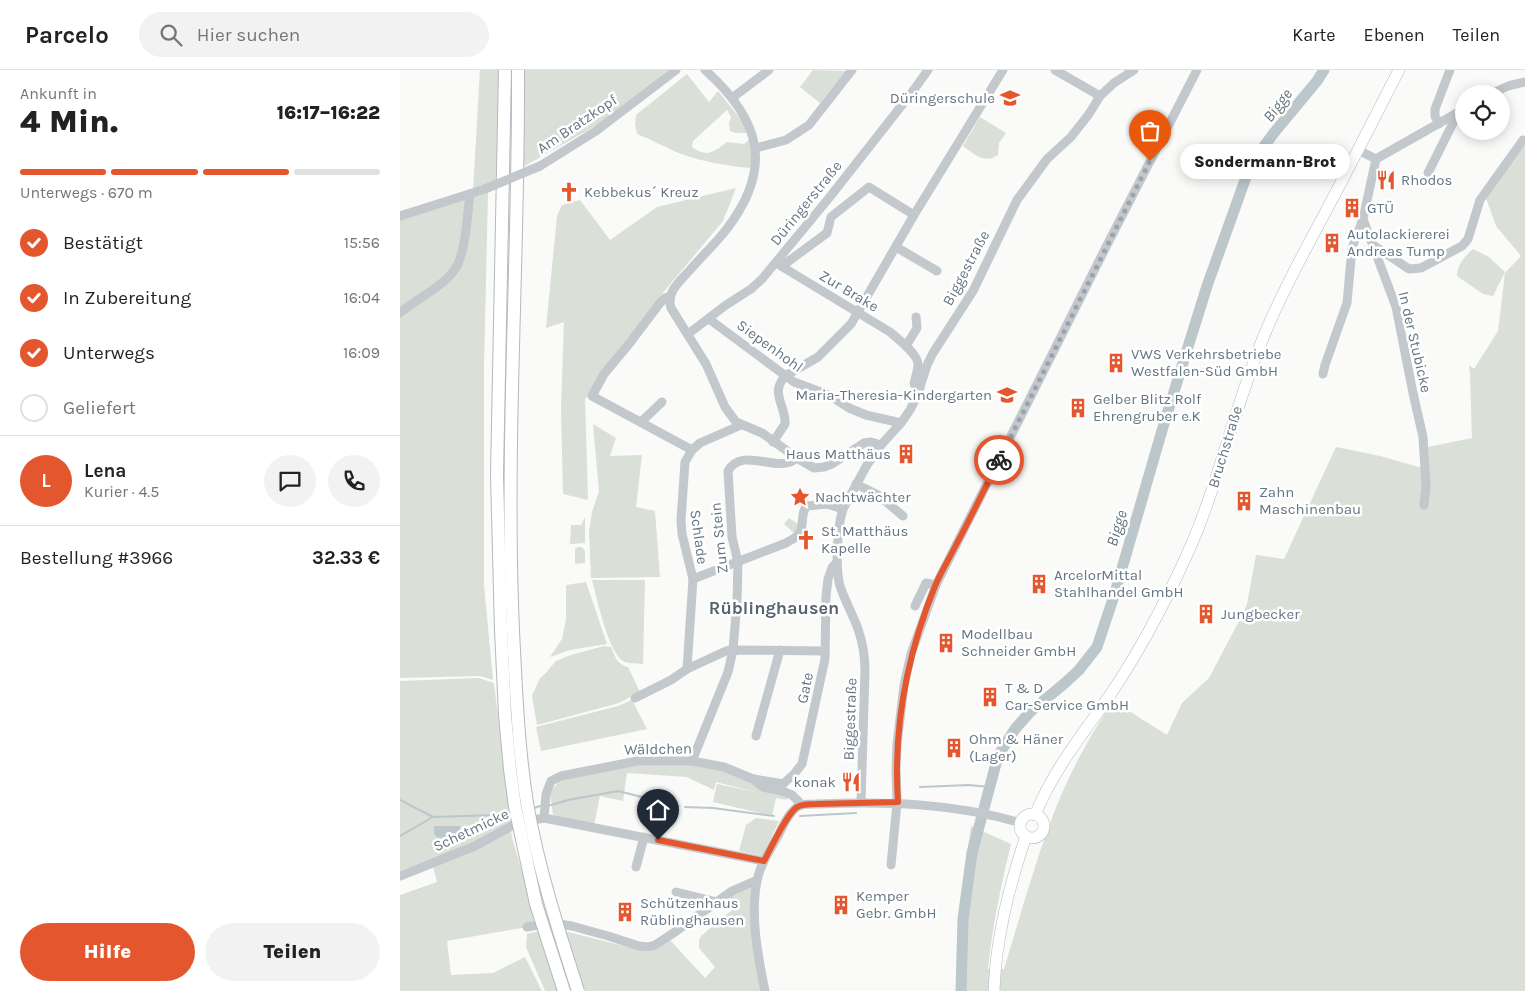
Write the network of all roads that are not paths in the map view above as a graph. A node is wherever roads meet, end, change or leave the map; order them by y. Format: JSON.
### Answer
{"nodes":[{"id":1,"x":505,"y":70,"type":"edge"},
{"id":2,"x":518,"y":70,"type":"edge"},
{"id":3,"x":676,"y":70,"type":"edge"},
{"id":4,"x":705,"y":70,"type":"edge"},
{"id":5,"x":769,"y":70,"type":"edge"},
{"id":6,"x":852,"y":70,"type":"edge"},
{"id":7,"x":928,"y":70,"type":"edge"},
{"id":8,"x":1003,"y":70,"type":"edge"},
{"id":9,"x":1055,"y":70,"type":"edge"},
{"id":10,"x":1125,"y":70,"type":"edge"},
{"id":11,"x":1134,"y":70,"type":"edge"},
{"id":12,"x":1197,"y":70,"type":"edge"},
{"id":13,"x":1399,"y":70,"type":"edge"},
{"id":14,"x":1450,"y":70,"type":"edge"},
{"id":15,"x":1120,"y":79,"type":"junction"},
{"id":16,"x":1525,"y":82,"type":"edge"},
{"id":17,"x":1510,"y":86,"type":"edge"},
{"id":18,"x":1100,"y":96,"type":"junction"},
{"id":19,"x":732,"y":98,"type":"junction"},
{"id":20,"x":1455,"y":115,"type":"edge"},
{"id":21,"x":1451,"y":117,"type":"junction"},
{"id":22,"x":1439,"y":124,"type":"junction"},
{"id":23,"x":1523,"y":140,"type":"dead end"},
{"id":24,"x":756,"y":148,"type":"junction"},
{"id":25,"x":1358,"y":150,"type":"junction"},
{"id":26,"x":1376,"y":159,"type":"junction"},
{"id":27,"x":1428,"y":173,"type":"dead end"},
{"id":28,"x":470,"y":194,"type":"junction"},
{"id":29,"x":914,"y":215,"type":"junction"},
{"id":30,"x":400,"y":216,"type":"edge"},
{"id":31,"x":1363,"y":219,"type":"junction"},
{"id":32,"x":1374,"y":245,"type":"junction"},
{"id":33,"x":896,"y":247,"type":"junction"},
{"id":34,"x":779,"y":264,"type":"junction"},
{"id":35,"x":937,"y":271,"type":"dead end"},
{"id":36,"x":670,"y":297,"type":"junction"},
{"id":37,"x":400,"y":313,"type":"edge"},
{"id":38,"x":858,"y":313,"type":"junction"},
{"id":39,"x":916,"y":317,"type":"dead end"},
{"id":40,"x":709,"y":319,"type":"junction"},
{"id":41,"x":688,"y":334,"type":"junction"},
{"id":42,"x":906,"y":346,"type":"junction"},
{"id":43,"x":1323,"y":374,"type":"dead end"},
{"id":44,"x":785,"y":376,"type":"junction"},
{"id":45,"x":920,"y":388,"type":"junction"},
{"id":46,"x":662,"y":402,"type":"dead end"},
{"id":47,"x":641,"y":422,"type":"junction"},
{"id":48,"x":901,"y":423,"type":"junction"},
{"id":49,"x":741,"y":425,"type":"junction"},
{"id":50,"x":773,"y":442,"type":"junction"},
{"id":51,"x":881,"y":445,"type":"junction"},
{"id":52,"x":692,"y":450,"type":"junction"},
{"id":53,"x":797,"y":458,"type":"junction"},
{"id":54,"x":856,"y":484,"type":"junction"},
{"id":55,"x":1424,"y":505,"type":"dead end"},
{"id":56,"x":843,"y":509,"type":"junction"},
{"id":57,"x":903,"y":516,"type":"dead end"},
{"id":58,"x":738,"y":562,"type":"junction"},
{"id":59,"x":838,"y":562,"type":"junction"},
{"id":60,"x":693,"y":579,"type":"junction"},
{"id":61,"x":936,"y":586,"type":"junction"},
{"id":62,"x":915,"y":606,"type":"dead end"},
{"id":63,"x":507,"y":631,"type":"junction"},
{"id":64,"x":733,"y":650,"type":"junction"},
{"id":65,"x":780,"y":650,"type":"junction"},
{"id":66,"x":825,"y":651,"type":"junction"},
{"id":67,"x":688,"y":669,"type":"junction"},
{"id":68,"x":635,"y":698,"type":"dead end"},
{"id":69,"x":756,"y":736,"type":"dead end"},
{"id":70,"x":692,"y":761,"type":"junction"},
{"id":71,"x":753,"y":779,"type":"junction"},
{"id":72,"x":861,"y":802,"type":"junction"},
{"id":73,"x":898,"y":802,"type":"junction"},
{"id":74,"x":802,"y":805,"type":"junction"},
{"id":75,"x":1035,"y":815,"type":"junction"},
{"id":76,"x":544,"y":818,"type":"junction"},
{"id":77,"x":1021,"y":823,"type":"junction"},
{"id":78,"x":1026,"y":836,"type":"junction"},
{"id":79,"x":644,"y":837,"type":"junction"},
{"id":80,"x":764,"y":861,"type":"junction"},
{"id":81,"x":891,"y":865,"type":"dead end"},
{"id":82,"x":636,"y":867,"type":"dead end"},
{"id":83,"x":400,"y":876,"type":"edge"},
{"id":84,"x":757,"y":880,"type":"junction"},
{"id":85,"x":676,"y":892,"type":"dead end"},
{"id":86,"x":717,"y":902,"type":"junction"},
{"id":87,"x":527,"y":927,"type":"dead end"},
{"id":88,"x":564,"y":991,"type":"edge"},
{"id":89,"x":578,"y":991,"type":"edge"},
{"id":90,"x":766,"y":991,"type":"edge"},
{"id":91,"x":994,"y":991,"type":"edge"}],
"edges":[{"from":1,"to":63,"type":"highway"},
{"from":2,"to":63,"type":"highway"},
{"from":3,"to":28,"type":"street","name":"Am Bratzkopf","bridge":true},
{"from":4,"to":19,"type":"street"},
{"from":5,"to":19,"type":"street"},
{"from":6,"to":24,"type":"street"},
{"from":7,"to":34,"type":"street","name":"Düringerstraße"},
{"from":8,"to":29,"type":"street"},
{"from":9,"to":18,"type":"street"},
{"from":10,"to":15,"type":"street","name":"Biggestraße"},
{"from":11,"to":15,"type":"street","name":"Biggestraße"},
{"from":12,"to":61,"type":"street"},
{"from":13,"to":25,"type":"main road","name":"Bruchstraße"},
{"from":14,"to":22,"type":"street"},
{"from":15,"to":18,"type":"street","name":"Biggestraße"},
{"from":16,"to":17,"type":"street"},
{"from":18,"to":45,"type":"street","name":"Biggestraße"},
{"from":19,"to":24,"type":"street"},
{"from":20,"to":21,"type":"street"},
{"from":21,"to":22,"type":"street"},
{"from":21,"to":27,"type":"street"},
{"from":22,"to":26,"type":"street"},
{"from":23,"to":32,"type":"street"},
{"from":24,"to":36,"type":"street"},
{"from":25,"to":26,"type":"street"},
{"from":25,"to":75,"type":"main road","name":"Bruchstraße"},
{"from":26,"to":31,"type":"street"},
{"from":28,"to":30,"type":"street","name":"Am Bratzkopf"},
{"from":28,"to":37,"type":"street"},
{"from":29,"to":33,"type":"street"},
{"from":29,"to":34,"type":"street","name":"Düringerstraße"},
{"from":31,"to":32,"type":"street","name":"In der Stubicke"},
{"from":31,"to":43,"type":"street"},
{"from":32,"to":55,"type":"street","name":"In der Stubicke"},
{"from":33,"to":35,"type":"street","name":"Biggestraße"},
{"from":33,"to":38,"type":"street"},
{"from":34,"to":38,"type":"street","name":"Zur Brake"},
{"from":34,"to":40,"type":"street","name":"Düringerstraße"},
{"from":36,"to":41,"type":"street"},
{"from":36,"to":47,"type":"street"},
{"from":38,"to":42,"type":"street","name":"Zur Brake"},
{"from":38,"to":44,"type":"street"},
{"from":39,"to":42,"type":"street"},
{"from":40,"to":41,"type":"street","name":"Düringerstraße"},
{"from":40,"to":44,"type":"street","name":"Siepenhohl"},
{"from":41,"to":49,"type":"street"},
{"from":42,"to":45,"type":"street","name":"Zur Brake"},
{"from":44,"to":48,"type":"street","name":"Siepenhohl"},
{"from":44,"to":50,"type":"street"},
{"from":45,"to":48,"type":"street","name":"Biggestraße"},
{"from":46,"to":47,"type":"street"},
{"from":47,"to":52,"type":"street"},
{"from":48,"to":51,"type":"street","name":"Biggestraße"},
{"from":49,"to":50,"type":"street"},
{"from":49,"to":52,"type":"street"},
{"from":50,"to":53,"type":"street"},
{"from":51,"to":53,"type":"street"},
{"from":51,"to":54,"type":"street","name":"Biggestraße"},
{"from":52,"to":60,"type":"street","name":"Schlade"},
{"from":53,"to":58,"type":"street","name":"Zum Stein"},
{"from":54,"to":56,"type":"street","name":"Biggestraße"},
{"from":54,"to":57,"type":"street"},
{"from":56,"to":58,"type":"street"},
{"from":56,"to":59,"type":"street","name":"Biggestraße"},
{"from":58,"to":60,"type":"street"},
{"from":58,"to":64,"type":"street","name":"Zum Stein"},
{"from":59,"to":66,"type":"street","name":"Gate"},
{"from":59,"to":72,"type":"street","name":"Biggestraße"},
{"from":60,"to":67,"type":"street","name":"Schlade"},
{"from":61,"to":62,"type":"street"},
{"from":61,"to":73,"type":"street"},
{"from":63,"to":88,"type":"highway","bridge":true},
{"from":63,"to":89,"type":"highway","bridge":true},
{"from":64,"to":65,"type":"street"},
{"from":64,"to":67,"type":"street"},
{"from":64,"to":70,"type":"street","name":"Zum Stein"},
{"from":65,"to":66,"type":"street"},
{"from":65,"to":69,"type":"street"},
{"from":66,"to":71,"type":"street","name":"Gate"},
{"from":67,"to":68,"type":"street"},
{"from":70,"to":71,"type":"street","name":"Wäldchen"},
{"from":70,"to":76,"type":"street","name":"Wäldchen"},
{"from":71,"to":74,"type":"street","name":"Wäldchen"},
{"from":72,"to":73,"type":"street"},
{"from":72,"to":74,"type":"street"},
{"from":73,"to":77,"type":"street"},
{"from":73,"to":81,"type":"street"},
{"from":74,"to":80,"type":"street"},
{"from":75,"to":77,"type":"main road"},
{"from":75,"to":78,"type":"main road"},
{"from":76,"to":79,"type":"street","name":"Schetmicke"},
{"from":76,"to":83,"type":"street","name":"Schetmicke"},
{"from":77,"to":78,"type":"main road"},
{"from":78,"to":91,"type":"main road"},
{"from":79,"to":80,"type":"street","name":"Schetmicke"},
{"from":79,"to":82,"type":"street"},
{"from":80,"to":84,"type":"street"},
{"from":84,"to":86,"type":"street"},
{"from":84,"to":90,"type":"street"},
{"from":85,"to":86,"type":"street"},
{"from":86,"to":87,"type":"street"}]}
